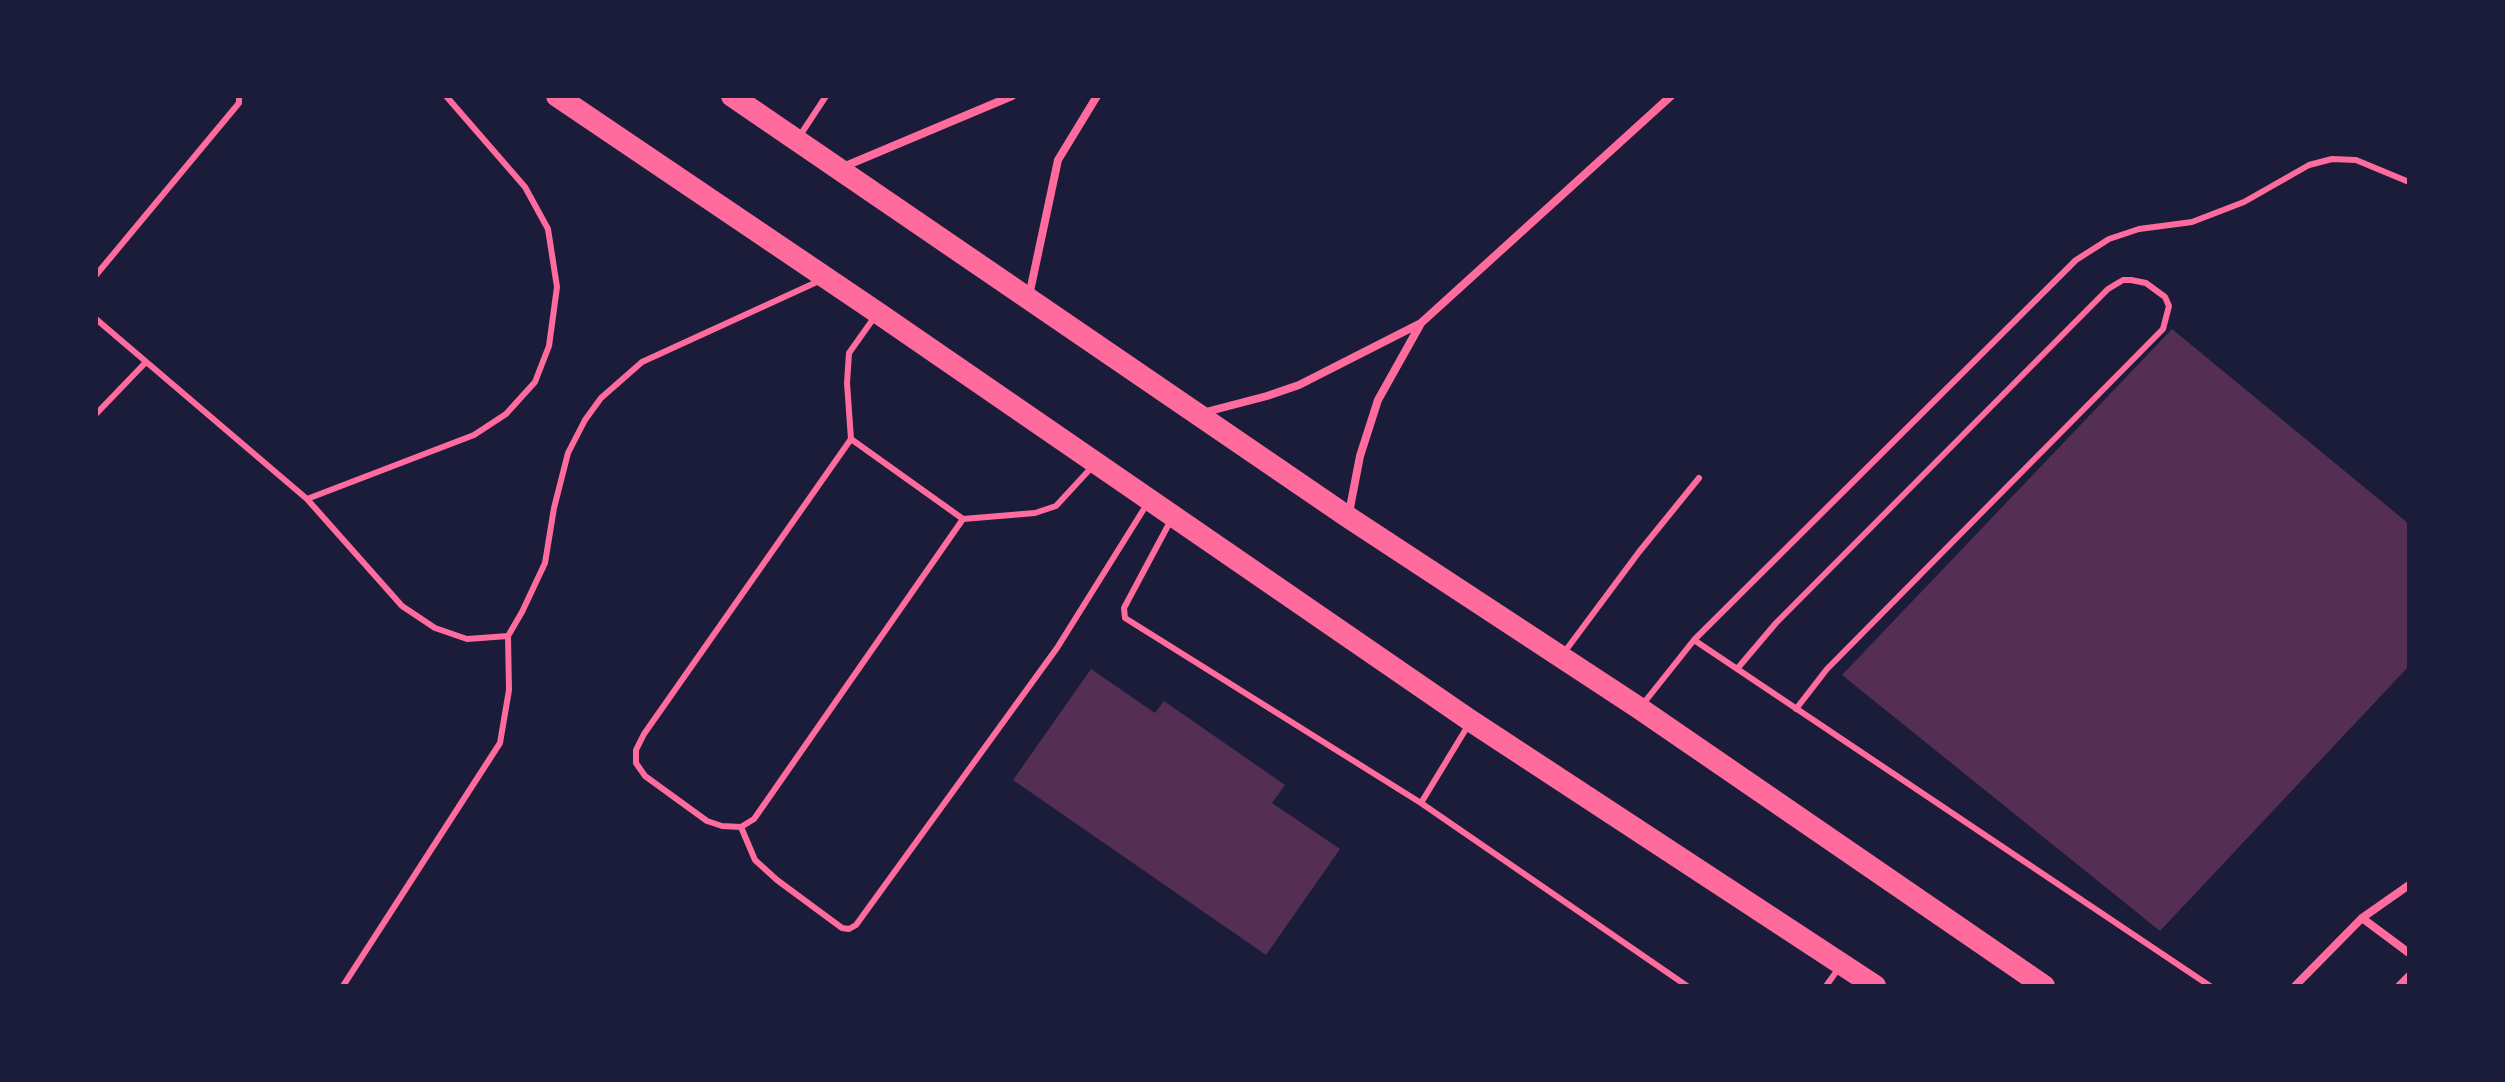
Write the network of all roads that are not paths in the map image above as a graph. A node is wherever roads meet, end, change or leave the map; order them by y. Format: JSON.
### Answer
{"nodes":[{"id":1,"x":239,"y":96,"type":"edge"},
{"id":2,"x":446,"y":96,"type":"edge"},
{"id":3,"x":557,"y":96,"type":"edge"},
{"id":4,"x":732,"y":96,"type":"edge"},
{"id":5,"x":826,"y":96,"type":"edge"},
{"id":6,"x":1012,"y":96,"type":"edge"},
{"id":7,"x":1097,"y":96,"type":"edge"},
{"id":8,"x":1671,"y":96,"type":"edge"},
{"id":9,"x":797,"y":141,"type":"junction"},
{"id":10,"x":838,"y":169,"type":"junction"},
{"id":11,"x":2409,"y":182,"type":"edge"},
{"id":12,"x":96,"y":275,"type":"edge"},
{"id":13,"x":826,"y":278,"type":"junction"},
{"id":14,"x":1029,"y":297,"type":"junction"},
{"id":15,"x":878,"y":313,"type":"junction"},
{"id":16,"x":96,"y":319,"type":"edge"},
{"id":17,"x":1421,"y":323,"type":"junction"},
{"id":18,"x":146,"y":362,"type":"junction"},
{"id":19,"x":96,"y":414,"type":"edge"},
{"id":20,"x":1198,"y":414,"type":"junction"},
{"id":21,"x":851,"y":439,"type":"junction"},
{"id":22,"x":1095,"y":464,"type":"junction"},
{"id":23,"x":1699,"y":478,"type":"dead end"},
{"id":24,"x":307,"y":499,"type":"junction"},
{"id":25,"x":1149,"y":501,"type":"junction"},
{"id":26,"x":1173,"y":517,"type":"junction"},
{"id":27,"x":1348,"y":517,"type":"junction"},
{"id":28,"x":963,"y":519,"type":"junction"},
{"id":29,"x":508,"y":636,"type":"junction"},
{"id":30,"x":1694,"y":640,"type":"junction"},
{"id":31,"x":1561,"y":657,"type":"junction"},
{"id":32,"x":1737,"y":669,"type":"junction"},
{"id":33,"x":1639,"y":708,"type":"junction"},
{"id":34,"x":1796,"y":709,"type":"junction"},
{"id":35,"x":1471,"y":721,"type":"junction"},
{"id":36,"x":1421,"y":803,"type":"junction"},
{"id":37,"x":741,"y":827,"type":"junction"},
{"id":38,"x":2409,"y":885,"type":"edge"},
{"id":39,"x":2362,"y":918,"type":"junction"},
{"id":40,"x":2409,"y":953,"type":"edge"},
{"id":41,"x":1841,"y":965,"type":"junction"},
{"id":42,"x":2409,"y":976,"type":"edge"},
{"id":43,"x":343,"y":986,"type":"edge"},
{"id":44,"x":1687,"y":986,"type":"edge"},
{"id":45,"x":1826,"y":986,"type":"edge"},
{"id":46,"x":1875,"y":986,"type":"edge"},
{"id":47,"x":2044,"y":986,"type":"edge"},
{"id":48,"x":2210,"y":986,"type":"edge"},
{"id":49,"x":2295,"y":986,"type":"edge"},
{"id":50,"x":2399,"y":986,"type":"edge"}],
"edges":[{"from":1,"to":12,"type":"lane"},
{"from":2,"to":24,"type":"lane"},
{"from":3,"to":13,"type":"highway"},
{"from":4,"to":9,"type":"highway"},
{"from":5,"to":9,"type":"lane"},
{"from":6,"to":10,"type":"street"},
{"from":7,"to":14,"type":"street"},
{"from":8,"to":17,"type":"street"},
{"from":9,"to":10,"type":"highway"},
{"from":10,"to":14,"type":"highway"},
{"from":11,"to":30,"type":"lane"},
{"from":13,"to":15,"type":"highway"},
{"from":13,"to":29,"type":"lane"},
{"from":14,"to":20,"type":"highway"},
{"from":15,"to":21,"type":"lane"},
{"from":15,"to":22,"type":"highway"},
{"from":16,"to":18,"type":"lane"},
{"from":17,"to":20,"type":"street"},
{"from":17,"to":27,"type":"street"},
{"from":18,"to":19,"type":"lane"},
{"from":18,"to":24,"type":"lane"},
{"from":20,"to":27,"type":"highway"},
{"from":21,"to":28,"type":"lane"},
{"from":21,"to":37,"type":"lane"},
{"from":22,"to":25,"type":"highway"},
{"from":22,"to":28,"type":"lane"},
{"from":23,"to":31,"type":"lane"},
{"from":24,"to":29,"type":"lane"},
{"from":25,"to":26,"type":"highway"},
{"from":25,"to":37,"type":"lane"},
{"from":26,"to":35,"type":"highway"},
{"from":26,"to":36,"type":"lane"},
{"from":27,"to":31,"type":"highway"},
{"from":28,"to":37,"type":"lane"},
{"from":29,"to":43,"type":"lane"},
{"from":30,"to":32,"type":"lane"},
{"from":30,"to":33,"type":"lane"},
{"from":31,"to":33,"type":"highway"},
{"from":32,"to":34,"type":"lane"},
{"from":32,"to":34,"type":"lane"},
{"from":33,"to":47,"type":"highway"},
{"from":34,"to":48,"type":"lane"},
{"from":35,"to":36,"type":"lane"},
{"from":35,"to":41,"type":"highway"},
{"from":36,"to":44,"type":"lane"},
{"from":38,"to":39,"type":"street"},
{"from":39,"to":40,"type":"street"},
{"from":39,"to":49,"type":"street"},
{"from":41,"to":45,"type":"lane"},
{"from":41,"to":46,"type":"highway"},
{"from":42,"to":50,"type":"street"}]}
